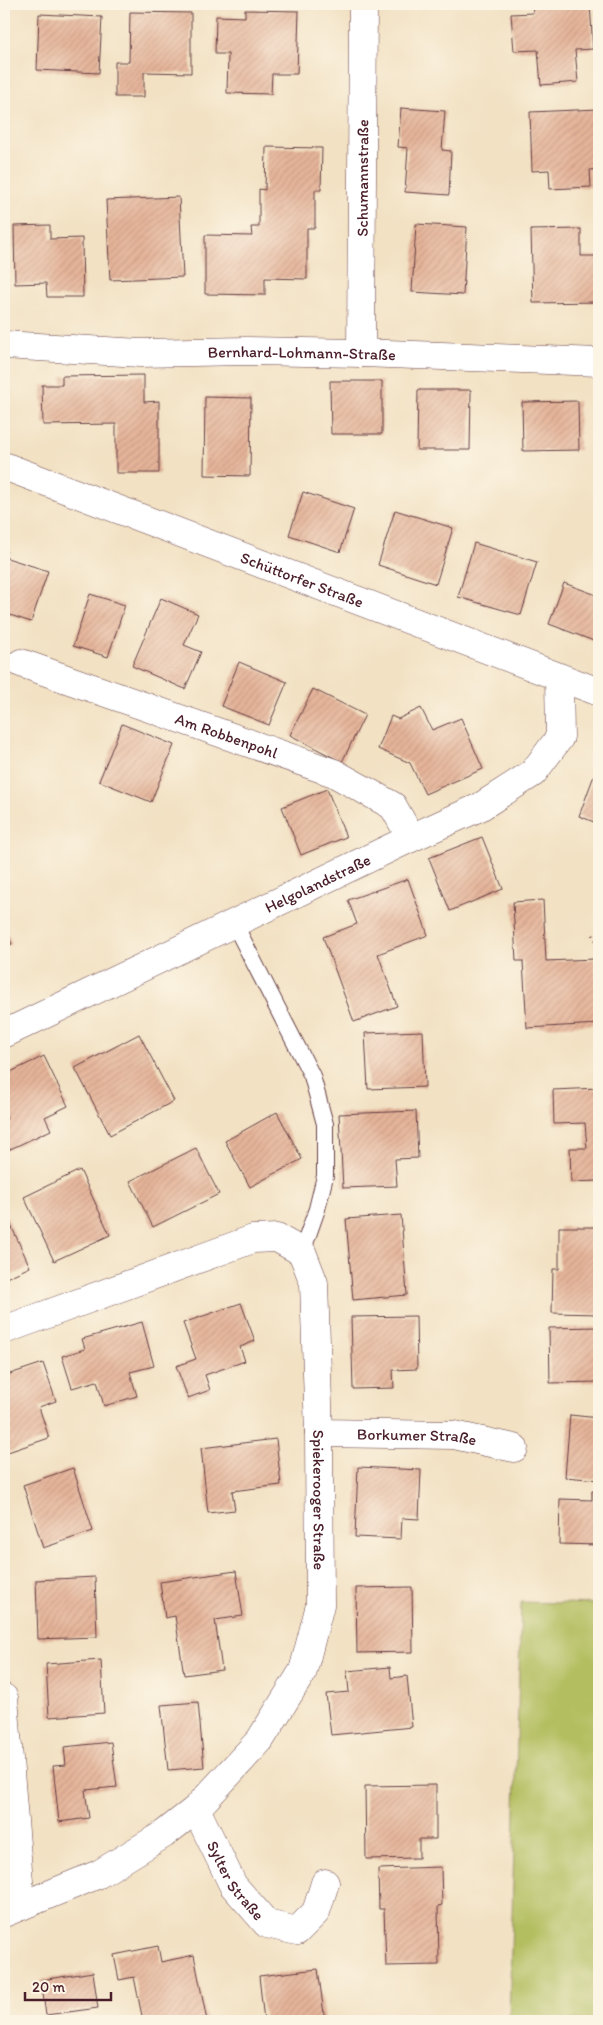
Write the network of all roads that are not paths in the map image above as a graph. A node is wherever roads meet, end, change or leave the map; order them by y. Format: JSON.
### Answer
{"nodes":[{"id":1,"x":363,"y":4,"type":"edge"},
{"id":2,"x":4,"y":345,"type":"edge"},
{"id":3,"x":361,"y":353,"type":"junction"},
{"id":4,"x":599,"y":362,"type":"edge"},
{"id":5,"x":4,"y":466,"type":"edge"},
{"id":6,"x":21,"y":663,"type":"dead end"},
{"id":7,"x":559,"y":678,"type":"junction"},
{"id":8,"x":599,"y":692,"type":"edge"},
{"id":9,"x":411,"y":838,"type":"junction"},
{"id":10,"x":234,"y":924,"type":"junction"},
{"id":11,"x":4,"y":1034,"type":"edge"},
{"id":12,"x":302,"y":1252,"type":"junction"},
{"id":13,"x":4,"y":1330,"type":"edge"},
{"id":14,"x":319,"y":1433,"type":"junction"},
{"id":15,"x":514,"y":1448,"type":"dead end"},
{"id":16,"x":4,"y":1698,"type":"edge"},
{"id":17,"x":196,"y":1809,"type":"junction"},
{"id":18,"x":325,"y":1882,"type":"dead end"},
{"id":19,"x":12,"y":1909,"type":"edge"}],
"edges":[{"from":1,"to":3,"type":"street","name":"Schumannstraße"},
{"from":2,"to":3,"type":"street","name":"Bernhard-Lohmann-Straße"},
{"from":3,"to":4,"type":"street","name":"Bernhard-Lohmann-Straße"},
{"from":5,"to":7,"type":"street","name":"Schüttorfer Straße"},
{"from":6,"to":9,"type":"street","name":"Am Robbenpohl"},
{"from":7,"to":8,"type":"street","name":"Schüttorfer Straße"},
{"from":7,"to":9,"type":"street","name":"Helgolandstraße"},
{"from":9,"to":10,"type":"street","name":"Helgolandstraße"},
{"from":10,"to":11,"type":"street","name":"Helgolandstraße"},
{"from":10,"to":12,"type":"lane"},
{"from":12,"to":13,"type":"street"},
{"from":12,"to":14,"type":"street","name":"Spiekerooger Straße"},
{"from":14,"to":15,"type":"street","name":"Borkumer Straße"},
{"from":14,"to":17,"type":"street","name":"Spiekerooger Straße"},
{"from":16,"to":19,"type":"street"},
{"from":17,"to":18,"type":"street","name":"Sylter Straße"},
{"from":17,"to":19,"type":"street","name":"Spiekerooger Straße"}]}
